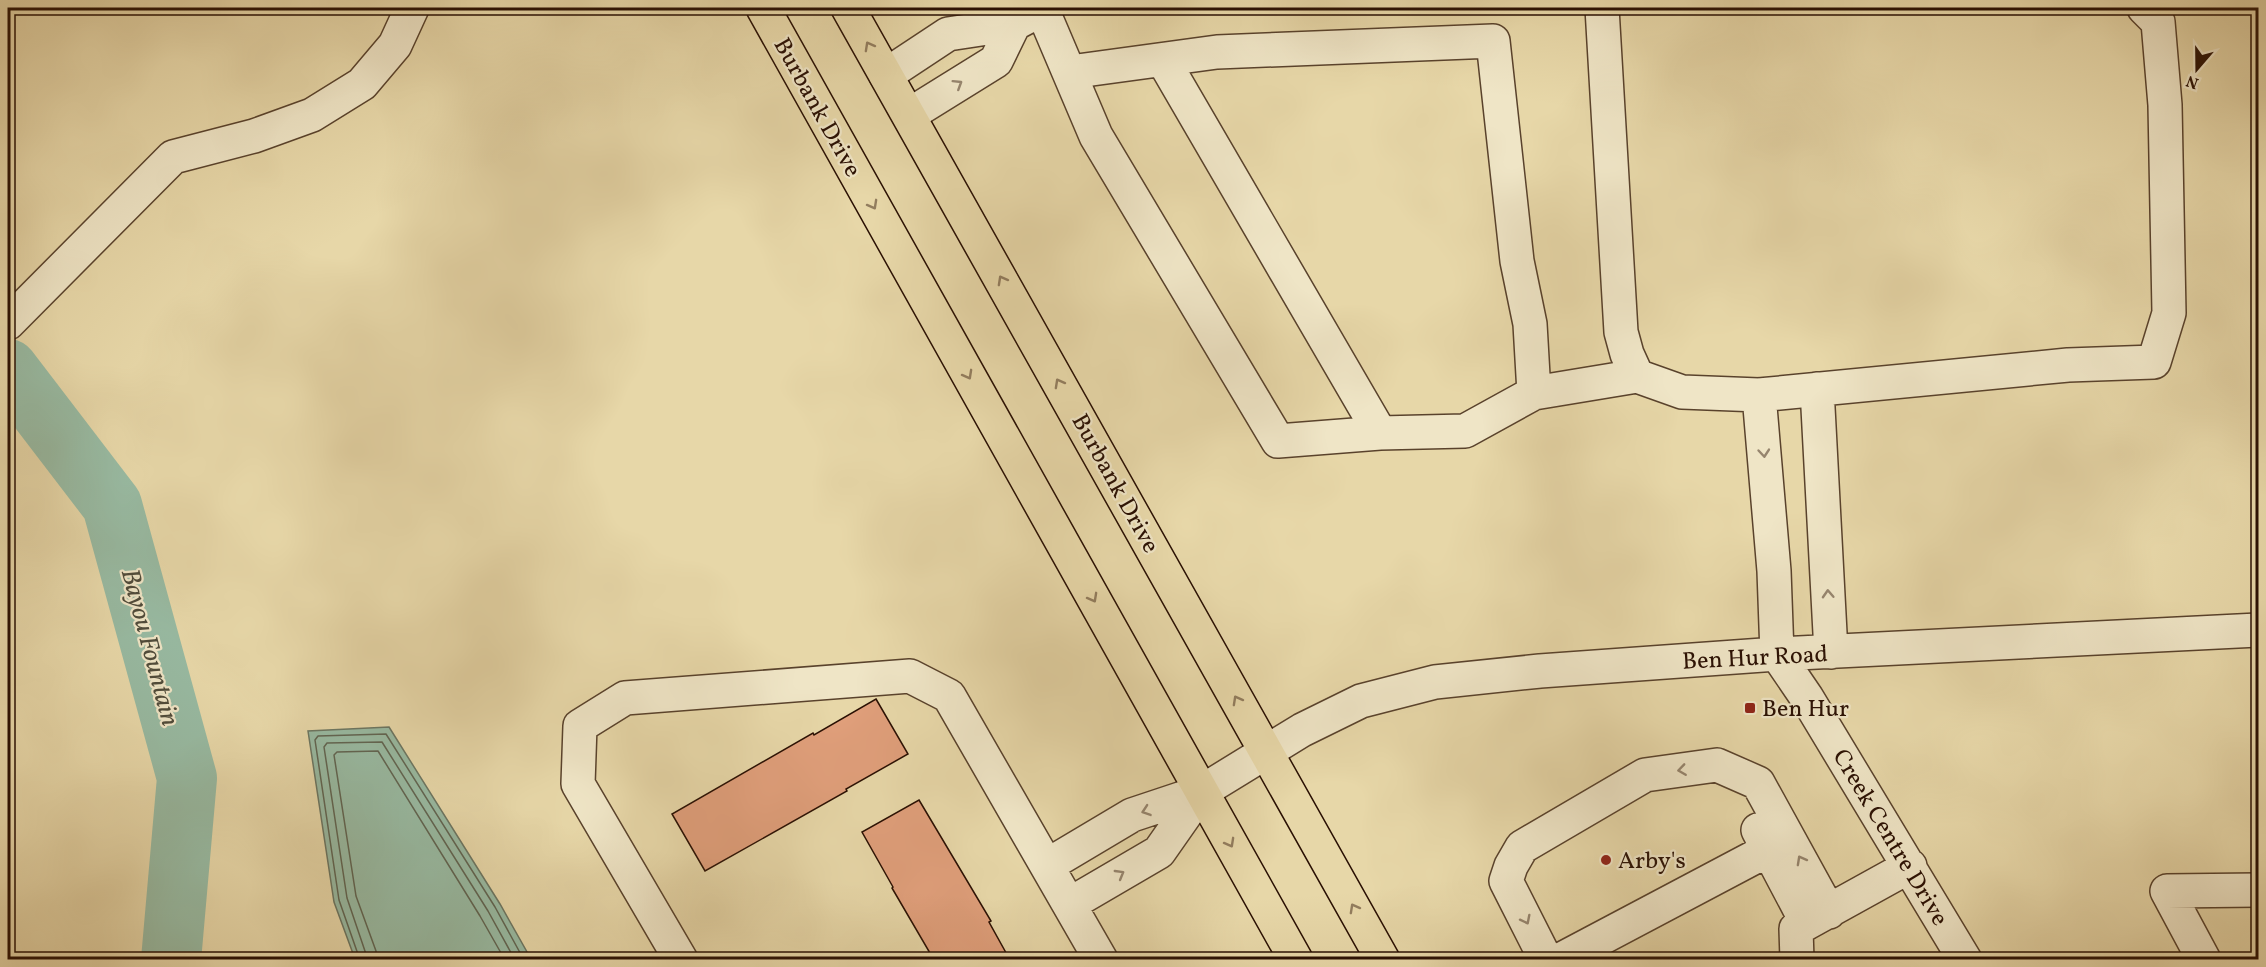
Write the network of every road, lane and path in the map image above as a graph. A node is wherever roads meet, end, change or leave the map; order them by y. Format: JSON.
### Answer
{"nodes":[{"id":1,"x":412,"y":8,"type":"edge"},
{"id":2,"x":763,"y":8,"type":"edge"},
{"id":3,"x":848,"y":8,"type":"edge"},
{"id":4,"x":1043,"y":8,"type":"edge"},
{"id":5,"x":1602,"y":8,"type":"edge"},
{"id":6,"x":2144,"y":8,"type":"edge"},
{"id":7,"x":1014,"y":24,"type":"junction"},
{"id":8,"x":1163,"y":60,"type":"junction"},
{"id":9,"x":1070,"y":72,"type":"junction"},
{"id":10,"x":886,"y":75,"type":"junction"},
{"id":11,"x":909,"y":115,"type":"junction"},
{"id":12,"x":8,"y":323,"type":"edge"},
{"id":13,"x":1637,"y":376,"type":"junction"},
{"id":14,"x":1816,"y":389,"type":"junction"},
{"id":15,"x":1534,"y":393,"type":"junction"},
{"id":16,"x":1759,"y":395,"type":"junction"},
{"id":17,"x":1380,"y":433,"type":"junction"},
{"id":18,"x":2259,"y":630,"type":"edge"},
{"id":19,"x":1832,"y":652,"type":"junction"},
{"id":20,"x":1777,"y":654,"type":"junction"},
{"id":21,"x":1266,"y":751,"type":"junction"},
{"id":22,"x":1738,"y":775,"type":"junction"},
{"id":23,"x":1201,"y":792,"type":"junction"},
{"id":24,"x":1768,"y":850,"type":"junction"},
{"id":25,"x":1048,"y":865,"type":"junction"},
{"id":26,"x":1910,"y":867,"type":"junction"},
{"id":27,"x":2259,"y":890,"type":"edge"},
{"id":28,"x":1070,"y":904,"type":"junction"},
{"id":29,"x":1818,"y":918,"type":"junction"},
{"id":30,"x":681,"y":960,"type":"edge"},
{"id":31,"x":1101,"y":960,"type":"edge"},
{"id":32,"x":1296,"y":960,"type":"edge"},
{"id":33,"x":1383,"y":960,"type":"edge"},
{"id":34,"x":1546,"y":960,"type":"edge"},
{"id":35,"x":1560,"y":960,"type":"edge"},
{"id":36,"x":1797,"y":960,"type":"edge"},
{"id":37,"x":1965,"y":960,"type":"edge"},
{"id":38,"x":2204,"y":960,"type":"edge"}],
"edges":[{"from":1,"to":12,"type":"street"},
{"from":2,"to":23,"type":"main road","name":"Burbank Drive","one_way":true},
{"from":10,"to":3,"type":"main road","name":"Burbank Drive","one_way":true},
{"from":4,"to":7,"type":"street"},
{"from":4,"to":9,"type":"street"},
{"from":5,"to":13,"type":"street"},
{"from":6,"to":14,"type":"street"},
{"from":7,"to":10,"type":"street"},
{"from":11,"to":7,"type":"street","one_way":true},
{"from":8,"to":9,"type":"street"},
{"from":8,"to":15,"type":"street"},
{"from":8,"to":17,"type":"street"},
{"from":9,"to":17,"type":"street"},
{"from":10,"to":11,"type":"main road","name":"Burbank Drive"},
{"from":21,"to":11,"type":"main road","name":"Burbank Drive","one_way":true},
{"from":13,"to":15,"type":"street"},
{"from":13,"to":16,"type":"street"},
{"from":14,"to":16,"type":"street"},
{"from":19,"to":14,"type":"street","one_way":true},
{"from":15,"to":17,"type":"street"},
{"from":16,"to":20,"type":"street","one_way":true},
{"from":18,"to":19,"type":"street","name":"Ben Hur Road"},
{"from":19,"to":20,"type":"street","name":"Ben Hur Road"},
{"from":20,"to":21,"type":"street","name":"Ben Hur Road"},
{"from":20,"to":26,"type":"street","name":"Creek Centre Drive"},
{"from":21,"to":23,"type":"street","name":"Ben Hur Road"},
{"from":33,"to":21,"type":"main road","name":"Burbank Drive","one_way":true},
{"from":22,"to":24,"type":"street"},
{"from":29,"to":22,"type":"street","one_way":true},
{"from":22,"to":34,"type":"street","one_way":true},
{"from":23,"to":25,"type":"street","one_way":true},
{"from":28,"to":23,"type":"street","one_way":true},
{"from":23,"to":32,"type":"main road","name":"Burbank Drive","one_way":true},
{"from":24,"to":29,"type":"street"},
{"from":24,"to":35,"type":"street"},
{"from":25,"to":28,"type":"street"},
{"from":25,"to":30,"type":"street"},
{"from":26,"to":29,"type":"street"},
{"from":26,"to":37,"type":"street","name":"Creek Centre Drive"},
{"from":27,"to":38,"type":"street"},
{"from":28,"to":31,"type":"street"},
{"from":29,"to":36,"type":"street"}]}
